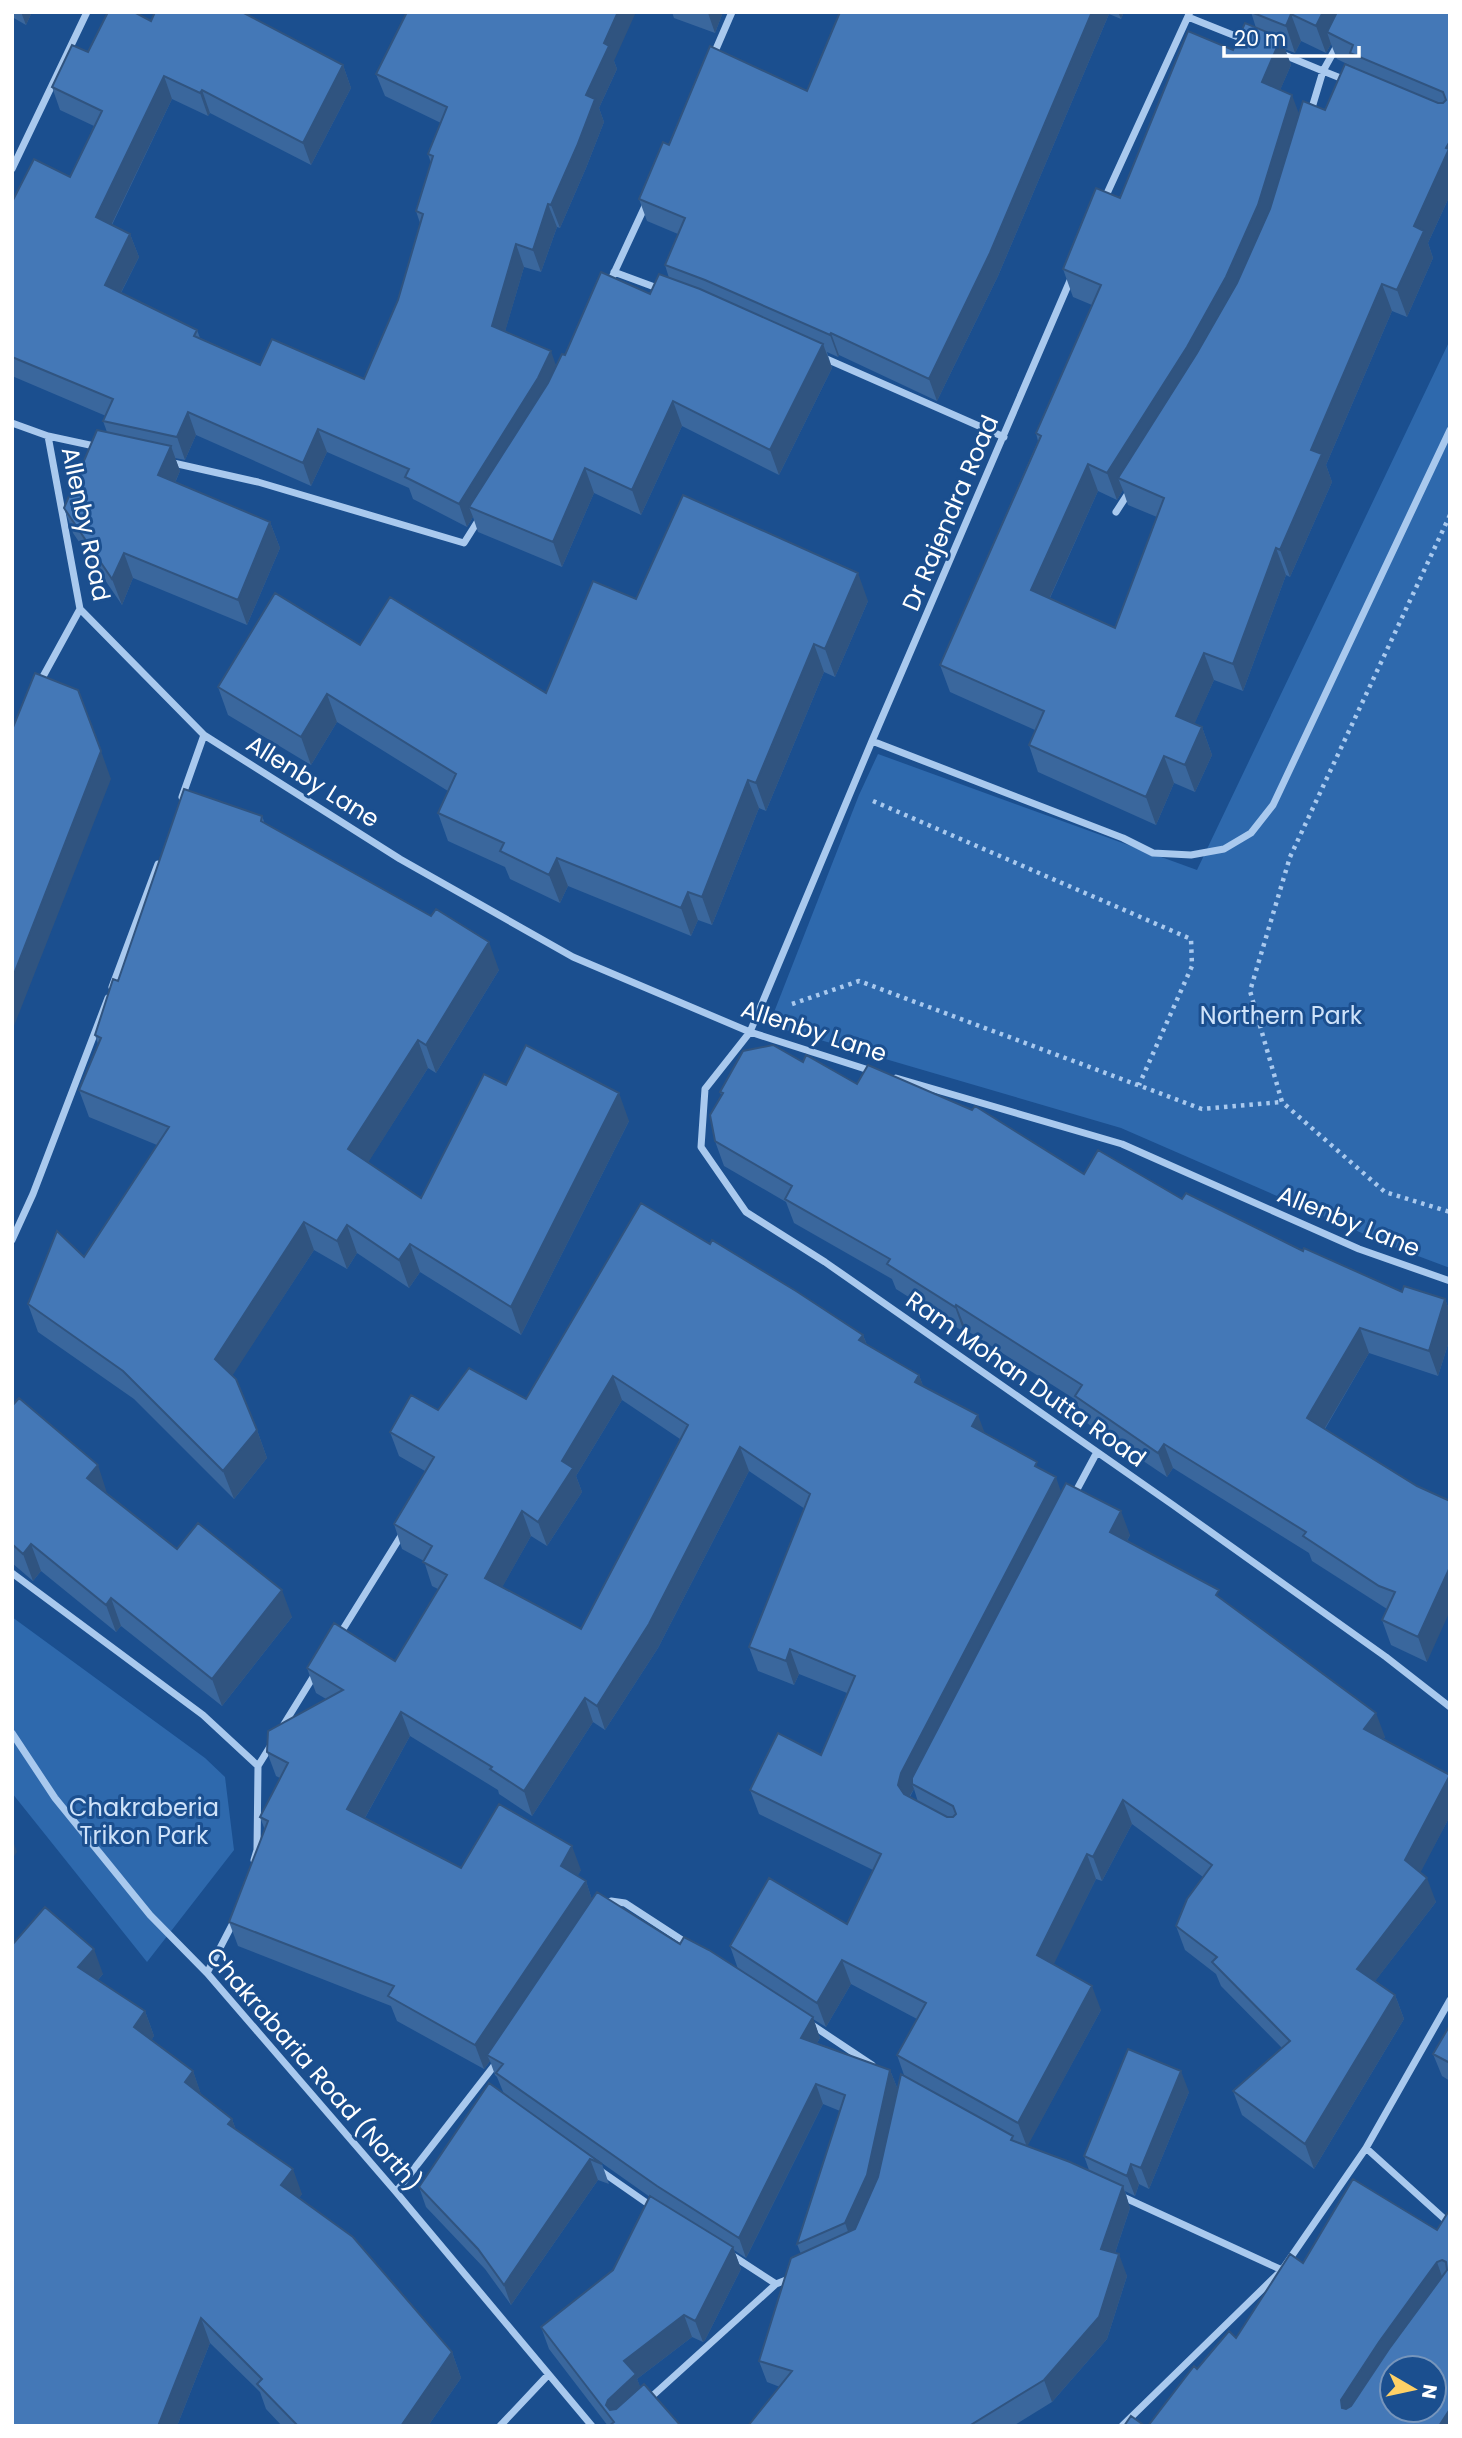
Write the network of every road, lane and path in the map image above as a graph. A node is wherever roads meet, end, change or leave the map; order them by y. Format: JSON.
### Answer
{"nodes":[{"id":1,"x":87,"y":12,"type":"edge"},
{"id":2,"x":732,"y":12,"type":"edge"},
{"id":3,"x":1189,"y":14,"type":"edge"},
{"id":4,"x":1342,"y":36,"type":"edge"},
{"id":5,"x":1262,"y":46,"type":"edge"},
{"id":6,"x":1274,"y":51,"type":"edge"},
{"id":7,"x":710,"y":61,"type":"edge"},
{"id":8,"x":1323,"y":71,"type":"junction"},
{"id":9,"x":1361,"y":87,"type":"edge"},
{"id":10,"x":1308,"y":121,"type":"edge"},
{"id":11,"x":12,"y":169,"type":"edge"},
{"id":12,"x":649,"y":196,"type":"edge"},
{"id":13,"x":1103,"y":203,"type":"edge"},
{"id":14,"x":1077,"y":265,"type":"edge"},
{"id":15,"x":614,"y":272,"type":"junction"},
{"id":16,"x":663,"y":290,"type":"edge"},
{"id":17,"x":603,"y":296,"type":"edge"},
{"id":18,"x":813,"y":353,"type":"edge"},
{"id":19,"x":12,"y":423,"type":"edge"},
{"id":20,"x":1450,"y":430,"type":"edge"},
{"id":21,"x":48,"y":436,"type":"junction"},
{"id":22,"x":1004,"y":437,"type":"junction"},
{"id":23,"x":114,"y":450,"type":"edge"},
{"id":24,"x":166,"y":462,"type":"edge"},
{"id":25,"x":1131,"y":488,"type":"edge"},
{"id":26,"x":486,"y":508,"type":"edge"},
{"id":27,"x":1116,"y":512,"type":"dead end"},
{"id":28,"x":1450,"y":515,"type":"edge"},
{"id":29,"x":80,"y":610,"type":"junction"},
{"id":30,"x":37,"y":688,"type":"edge"},
{"id":31,"x":204,"y":735,"type":"junction"},
{"id":32,"x":872,"y":740,"type":"junction"},
{"id":33,"x":872,"y":801,"type":"dead end"},
{"id":34,"x":177,"y":810,"type":"edge"},
{"id":35,"x":160,"y":860,"type":"edge"},
{"id":36,"x":789,"y":1004,"type":"dead end"},
{"id":37,"x":750,"y":1032,"type":"junction"},
{"id":38,"x":1139,"y":1085,"type":"junction"},
{"id":39,"x":1282,"y":1102,"type":"junction"},
{"id":40,"x":1450,"y":1212,"type":"edge"},
{"id":41,"x":12,"y":1240,"type":"edge"},
{"id":42,"x":1450,"y":1282,"type":"edge"},
{"id":43,"x":1097,"y":1452,"type":"junction"},
{"id":44,"x":1068,"y":1506,"type":"edge"},
{"id":45,"x":412,"y":1518,"type":"edge"},
{"id":46,"x":12,"y":1573,"type":"edge"},
{"id":47,"x":339,"y":1636,"type":"edge"},
{"id":48,"x":317,"y":1672,"type":"edge"},
{"id":49,"x":1450,"y":1707,"type":"edge"},
{"id":50,"x":12,"y":1733,"type":"edge"},
{"id":51,"x":258,"y":1766,"type":"junction"},
{"id":52,"x":249,"y":1875,"type":"edge"},
{"id":53,"x":601,"y":1907,"type":"edge"},
{"id":54,"x":236,"y":1912,"type":"edge"},
{"id":55,"x":695,"y":1949,"type":"edge"},
{"id":56,"x":207,"y":1973,"type":"junction"},
{"id":57,"x":1450,"y":2000,"type":"edge"},
{"id":58,"x":800,"y":2018,"type":"edge"},
{"id":59,"x":503,"y":2052,"type":"edge"},
{"id":60,"x":881,"y":2071,"type":"edge"},
{"id":61,"x":481,"y":2085,"type":"junction"},
{"id":62,"x":492,"y":2093,"type":"edge"},
{"id":63,"x":1366,"y":2148,"type":"junction"},
{"id":64,"x":589,"y":2162,"type":"edge"},
{"id":65,"x":396,"y":2192,"type":"junction"},
{"id":66,"x":1119,"y":2195,"type":"edge"},
{"id":67,"x":665,"y":2214,"type":"edge"},
{"id":68,"x":1450,"y":2224,"type":"edge"},
{"id":69,"x":721,"y":2248,"type":"edge"},
{"id":70,"x":1282,"y":2270,"type":"junction"},
{"id":71,"x":799,"y":2274,"type":"edge"},
{"id":72,"x":776,"y":2284,"type":"junction"},
{"id":73,"x":548,"y":2375,"type":"junction"},
{"id":74,"x":639,"y":2408,"type":"edge"},
{"id":75,"x":500,"y":2426,"type":"edge"},
{"id":76,"x":592,"y":2426,"type":"edge"},
{"id":77,"x":1122,"y":2426,"type":"edge"}],
"edges":[{"from":1,"to":11,"type":"street"},
{"from":2,"to":7,"type":"street"},
{"from":3,"to":5,"type":"street"},
{"from":3,"to":13,"type":"street"},
{"from":4,"to":8,"type":"street"},
{"from":6,"to":8,"type":"street"},
{"from":8,"to":9,"type":"street"},
{"from":8,"to":10,"type":"street"},
{"from":12,"to":15,"type":"street"},
{"from":14,"to":22,"type":"street","name":"Dr Rajendra Road"},
{"from":15,"to":16,"type":"street"},
{"from":15,"to":17,"type":"street"},
{"from":18,"to":22,"type":"street"},
{"from":19,"to":21,"type":"street","name":"Allenby Road"},
{"from":20,"to":32,"type":"street"},
{"from":21,"to":23,"type":"street"},
{"from":21,"to":29,"type":"street","name":"Allenby Road"},
{"from":22,"to":32,"type":"street","name":"Dr Rajendra Road"},
{"from":24,"to":26,"type":"street"},
{"from":25,"to":27,"type":"street"},
{"from":28,"to":39,"type":"path"},
{"from":29,"to":30,"type":"street"},
{"from":29,"to":31,"type":"street","name":"Allenby Road"},
{"from":31,"to":34,"type":"street"},
{"from":31,"to":37,"type":"street","name":"Allenby Lane"},
{"from":32,"to":37,"type":"street","name":"Dr Rajendra Road"},
{"from":33,"to":38,"type":"path"},
{"from":35,"to":41,"type":"street"},
{"from":36,"to":38,"type":"path"},
{"from":37,"to":42,"type":"street","name":"Allenby Lane"},
{"from":37,"to":43,"type":"street","name":"Ram Mohan Dutta Road"},
{"from":38,"to":39,"type":"path"},
{"from":39,"to":40,"type":"path"},
{"from":43,"to":44,"type":"street"},
{"from":43,"to":49,"type":"street","name":"Ram Mohan Dutta Road"},
{"from":45,"to":47,"type":"street"},
{"from":46,"to":51,"type":"street"},
{"from":48,"to":51,"type":"street"},
{"from":50,"to":56,"type":"street","name":"Chakrabaria Road (North)"},
{"from":51,"to":52,"type":"street"},
{"from":53,"to":55,"type":"street"},
{"from":54,"to":56,"type":"street"},
{"from":56,"to":65,"type":"street","name":"Chakrabaria Road (North)"},
{"from":57,"to":63,"type":"street"},
{"from":58,"to":60,"type":"street"},
{"from":59,"to":61,"type":"street"},
{"from":61,"to":62,"type":"street"},
{"from":61,"to":65,"type":"street"},
{"from":63,"to":68,"type":"street"},
{"from":63,"to":70,"type":"street"},
{"from":64,"to":67,"type":"street"},
{"from":65,"to":73,"type":"street","name":"Chakrabaria Road (North)"},
{"from":66,"to":70,"type":"street"},
{"from":69,"to":72,"type":"street"},
{"from":70,"to":77,"type":"street"},
{"from":71,"to":72,"type":"street"},
{"from":72,"to":74,"type":"street"},
{"from":73,"to":75,"type":"street"},
{"from":73,"to":76,"type":"street","name":"Chakrabaria Road (North)"}]}
